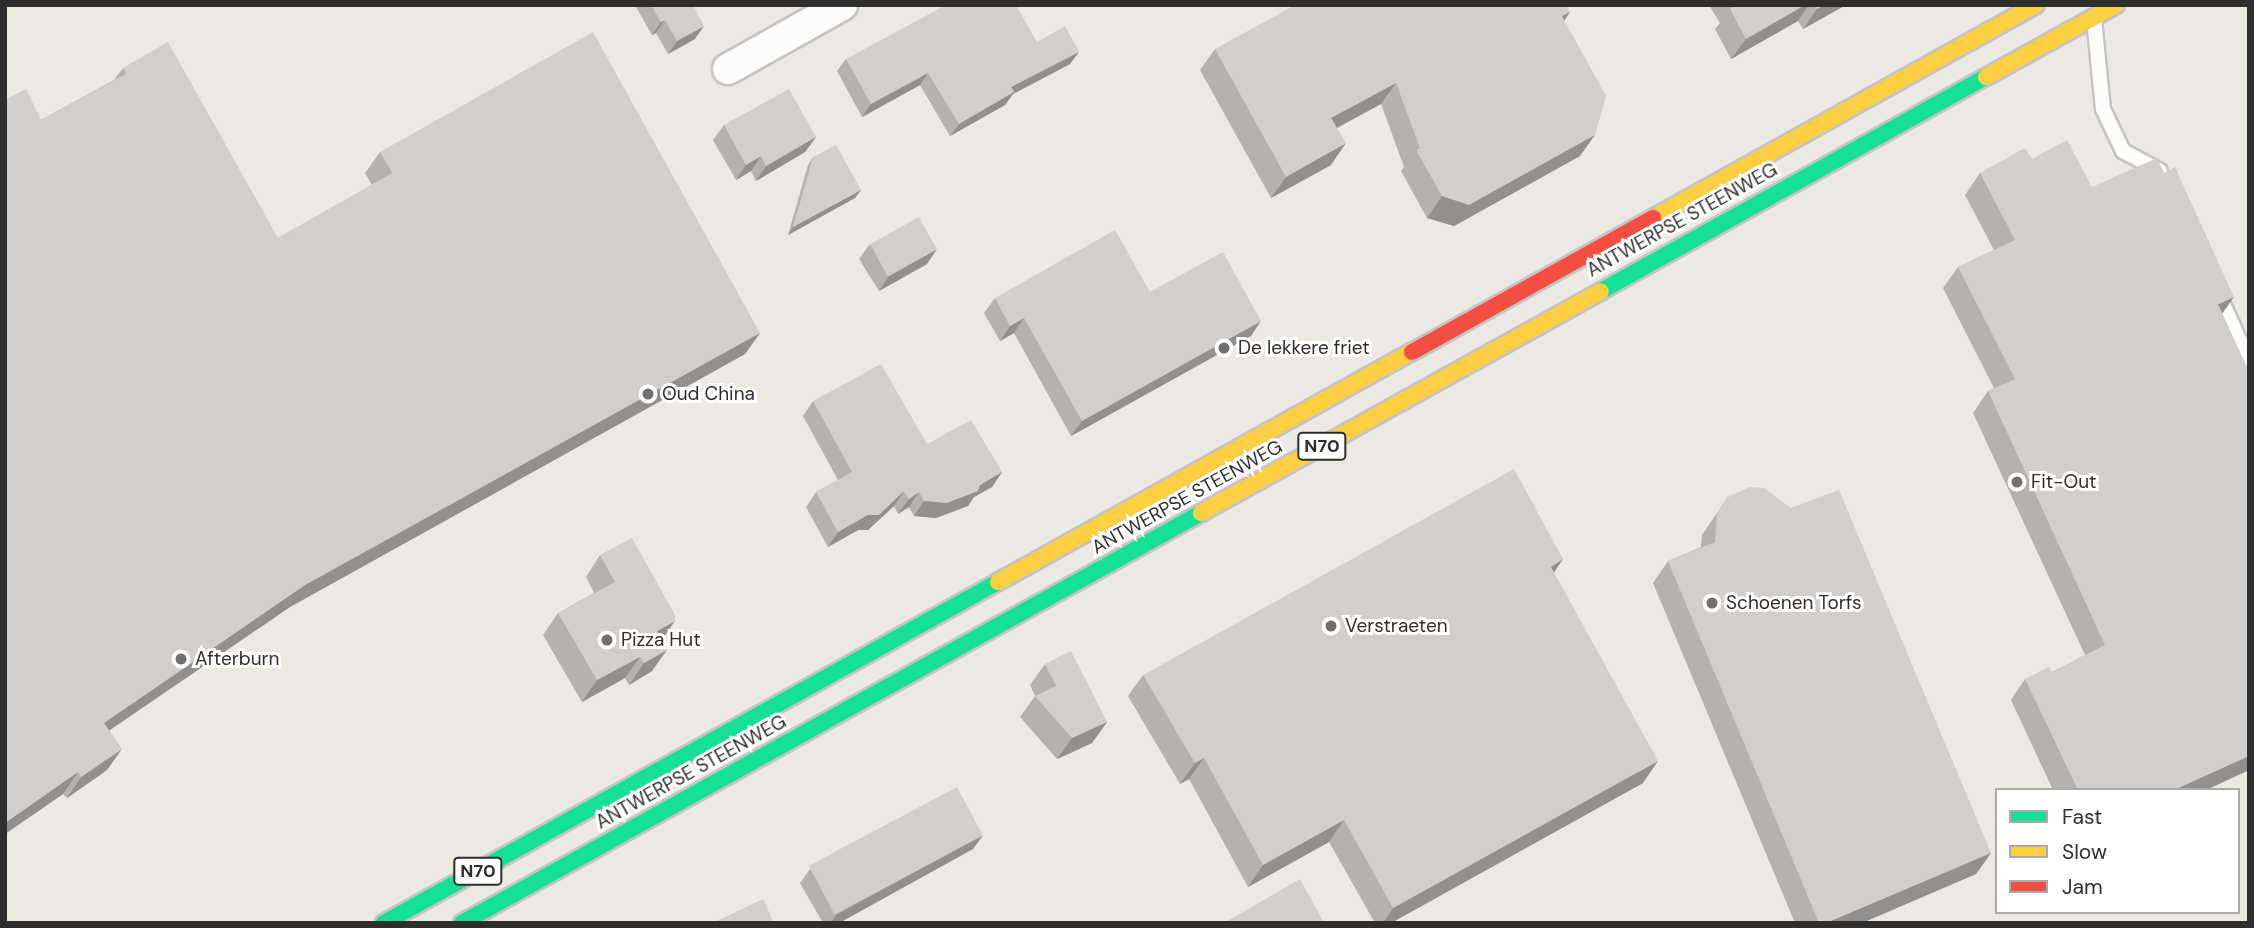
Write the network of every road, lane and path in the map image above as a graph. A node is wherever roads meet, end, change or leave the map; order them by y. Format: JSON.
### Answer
{"nodes":[{"id":1,"x":842,"y":5,"type":"edge"},
{"id":2,"x":2116,"y":5,"type":"edge"},
{"id":3,"x":2034,"y":6,"type":"edge"},
{"id":4,"x":2094,"y":18,"type":"junction"},
{"id":5,"x":2054,"y":40,"type":"junction"},
{"id":6,"x":728,"y":69,"type":"dead end"},
{"id":7,"x":2169,"y":185,"type":"edge"},
{"id":8,"x":2209,"y":273,"type":"edge"},
{"id":9,"x":2249,"y":360,"type":"edge"},
{"id":10,"x":384,"y":923,"type":"edge"},
{"id":11,"x":462,"y":923,"type":"edge"}],
"edges":[{"from":1,"to":6,"type":"street"},
{"from":2,"to":4,"type":"main road","name":"ANTWERPSE STEENWEG","number":"N70"},
{"from":3,"to":5,"type":"street"},
{"from":3,"to":10,"type":"main road","name":"ANTWERPSE STEENWEG","number":"N70"},
{"from":4,"to":5,"type":"main road","name":"ANTWERPSE STEENWEG","number":"N70"},
{"from":4,"to":7,"type":"lane"},
{"from":5,"to":11,"type":"main road","name":"ANTWERPSE STEENWEG","number":"N70"},
{"from":8,"to":9,"type":"lane"}]}
